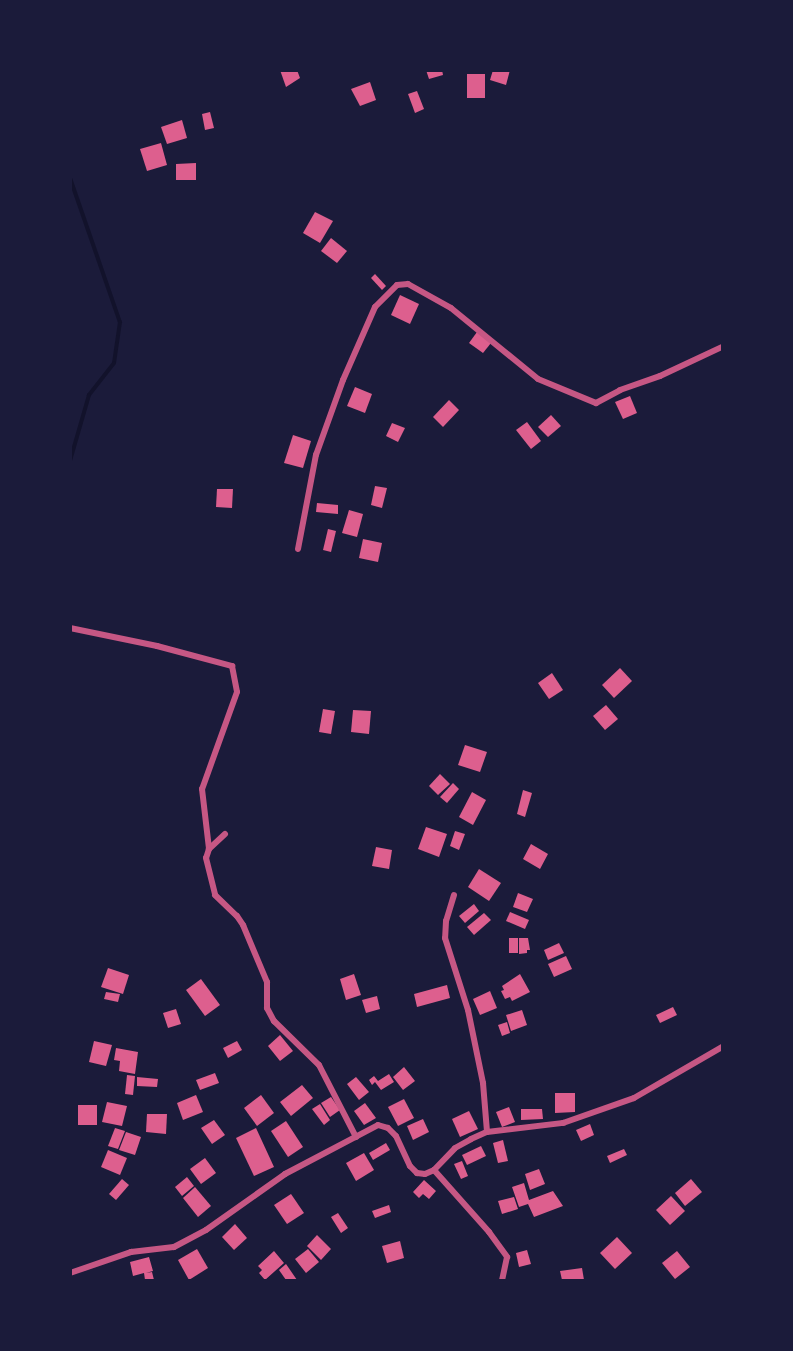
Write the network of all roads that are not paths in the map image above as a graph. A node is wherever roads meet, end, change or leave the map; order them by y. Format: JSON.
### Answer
{"nodes":[{"id":1,"x":723,"y":347,"type":"edge"},
{"id":2,"x":298,"y":549,"type":"dead end"},
{"id":3,"x":70,"y":628,"type":"edge"},
{"id":4,"x":225,"y":834,"type":"dead end"},
{"id":5,"x":209,"y":849,"type":"junction"},
{"id":6,"x":454,"y":894,"type":"dead end"},
{"id":7,"x":723,"y":1047,"type":"edge"},
{"id":8,"x":488,"y":1132,"type":"junction"},
{"id":9,"x":356,"y":1137,"type":"junction"},
{"id":10,"x":434,"y":1170,"type":"junction"},
{"id":11,"x":70,"y":1273,"type":"edge"},
{"id":12,"x":502,"y":1281,"type":"edge"}],
"edges":[{"from":1,"to":2,"type":"street"},
{"from":3,"to":5,"type":"street"},
{"from":4,"to":5,"type":"street"},
{"from":5,"to":9,"type":"street"},
{"from":6,"to":8,"type":"street"},
{"from":7,"to":8,"type":"street"},
{"from":8,"to":10,"type":"street"},
{"from":9,"to":10,"type":"street"},
{"from":9,"to":11,"type":"street"},
{"from":10,"to":12,"type":"street"}]}
